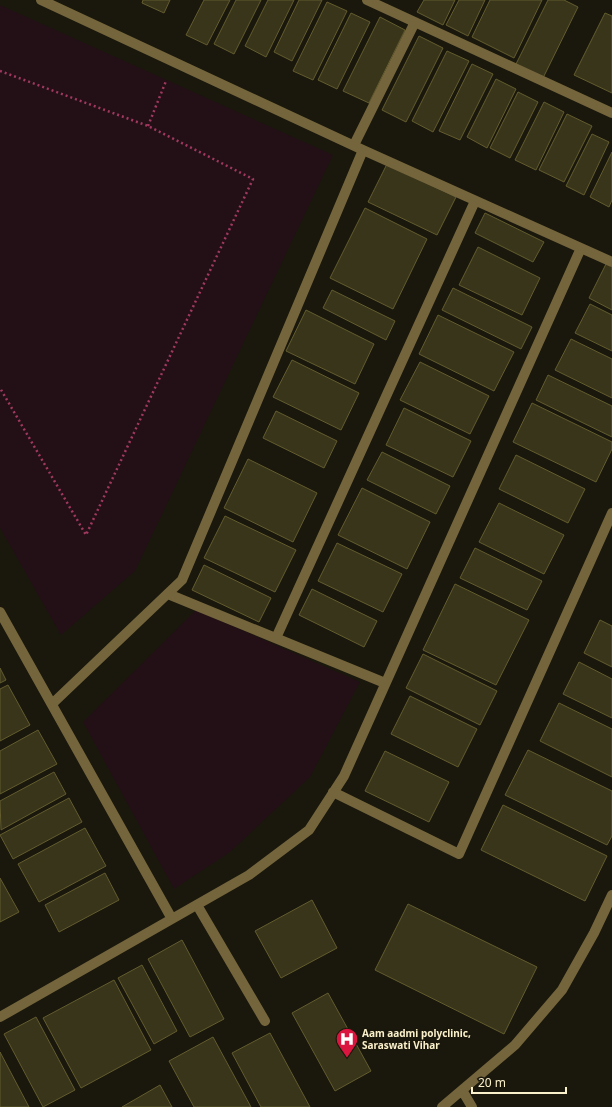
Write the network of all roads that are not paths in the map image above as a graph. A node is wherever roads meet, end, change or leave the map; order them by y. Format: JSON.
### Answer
{"nodes":[{"id":1,"x":41,"y":0,"type":"edge"},
{"id":2,"x":367,"y":0,"type":"edge"},
{"id":3,"x":415,"y":22,"type":"junction"},
{"id":4,"x":612,"y":114,"type":"edge"},
{"id":5,"x":358,"y":148,"type":"junction"},
{"id":6,"x":475,"y":201,"type":"junction"},
{"id":7,"x":581,"y":248,"type":"junction"},
{"id":8,"x":612,"y":262,"type":"edge"},
{"id":9,"x":612,"y":513,"type":"edge"},
{"id":10,"x":168,"y":594,"type":"junction"},
{"id":11,"x":0,"y":612,"type":"edge"},
{"id":12,"x":276,"y":638,"type":"junction"},
{"id":13,"x":385,"y":683,"type":"junction"},
{"id":14,"x":52,"y":704,"type":"junction"},
{"id":15,"x":333,"y":792,"type":"junction"},
{"id":16,"x":612,"y":895,"type":"edge"},
{"id":17,"x":197,"y":905,"type":"junction"},
{"id":18,"x":172,"y":919,"type":"junction"},
{"id":19,"x":0,"y":1017,"type":"edge"},
{"id":20,"x":264,"y":1020,"type":"dead end"},
{"id":21,"x":462,"y":1090,"type":"junction"},
{"id":22,"x":442,"y":1107,"type":"edge"},
{"id":23,"x":472,"y":1107,"type":"edge"}],
"edges":[{"from":1,"to":5,"type":"street"},
{"from":2,"to":3,"type":"street"},
{"from":3,"to":4,"type":"street"},
{"from":3,"to":5,"type":"street"},
{"from":5,"to":6,"type":"street"},
{"from":5,"to":10,"type":"street"},
{"from":6,"to":7,"type":"street"},
{"from":6,"to":12,"type":"street"},
{"from":7,"to":8,"type":"street"},
{"from":7,"to":13,"type":"street"},
{"from":9,"to":15,"type":"street"},
{"from":10,"to":12,"type":"street"},
{"from":10,"to":14,"type":"street"},
{"from":11,"to":14,"type":"street"},
{"from":12,"to":13,"type":"street"},
{"from":13,"to":15,"type":"street"},
{"from":14,"to":18,"type":"street"},
{"from":15,"to":17,"type":"street"},
{"from":16,"to":21,"type":"street"},
{"from":17,"to":18,"type":"street"},
{"from":17,"to":20,"type":"street"},
{"from":18,"to":19,"type":"street"},
{"from":21,"to":22,"type":"street"},
{"from":21,"to":23,"type":"street"}]}
